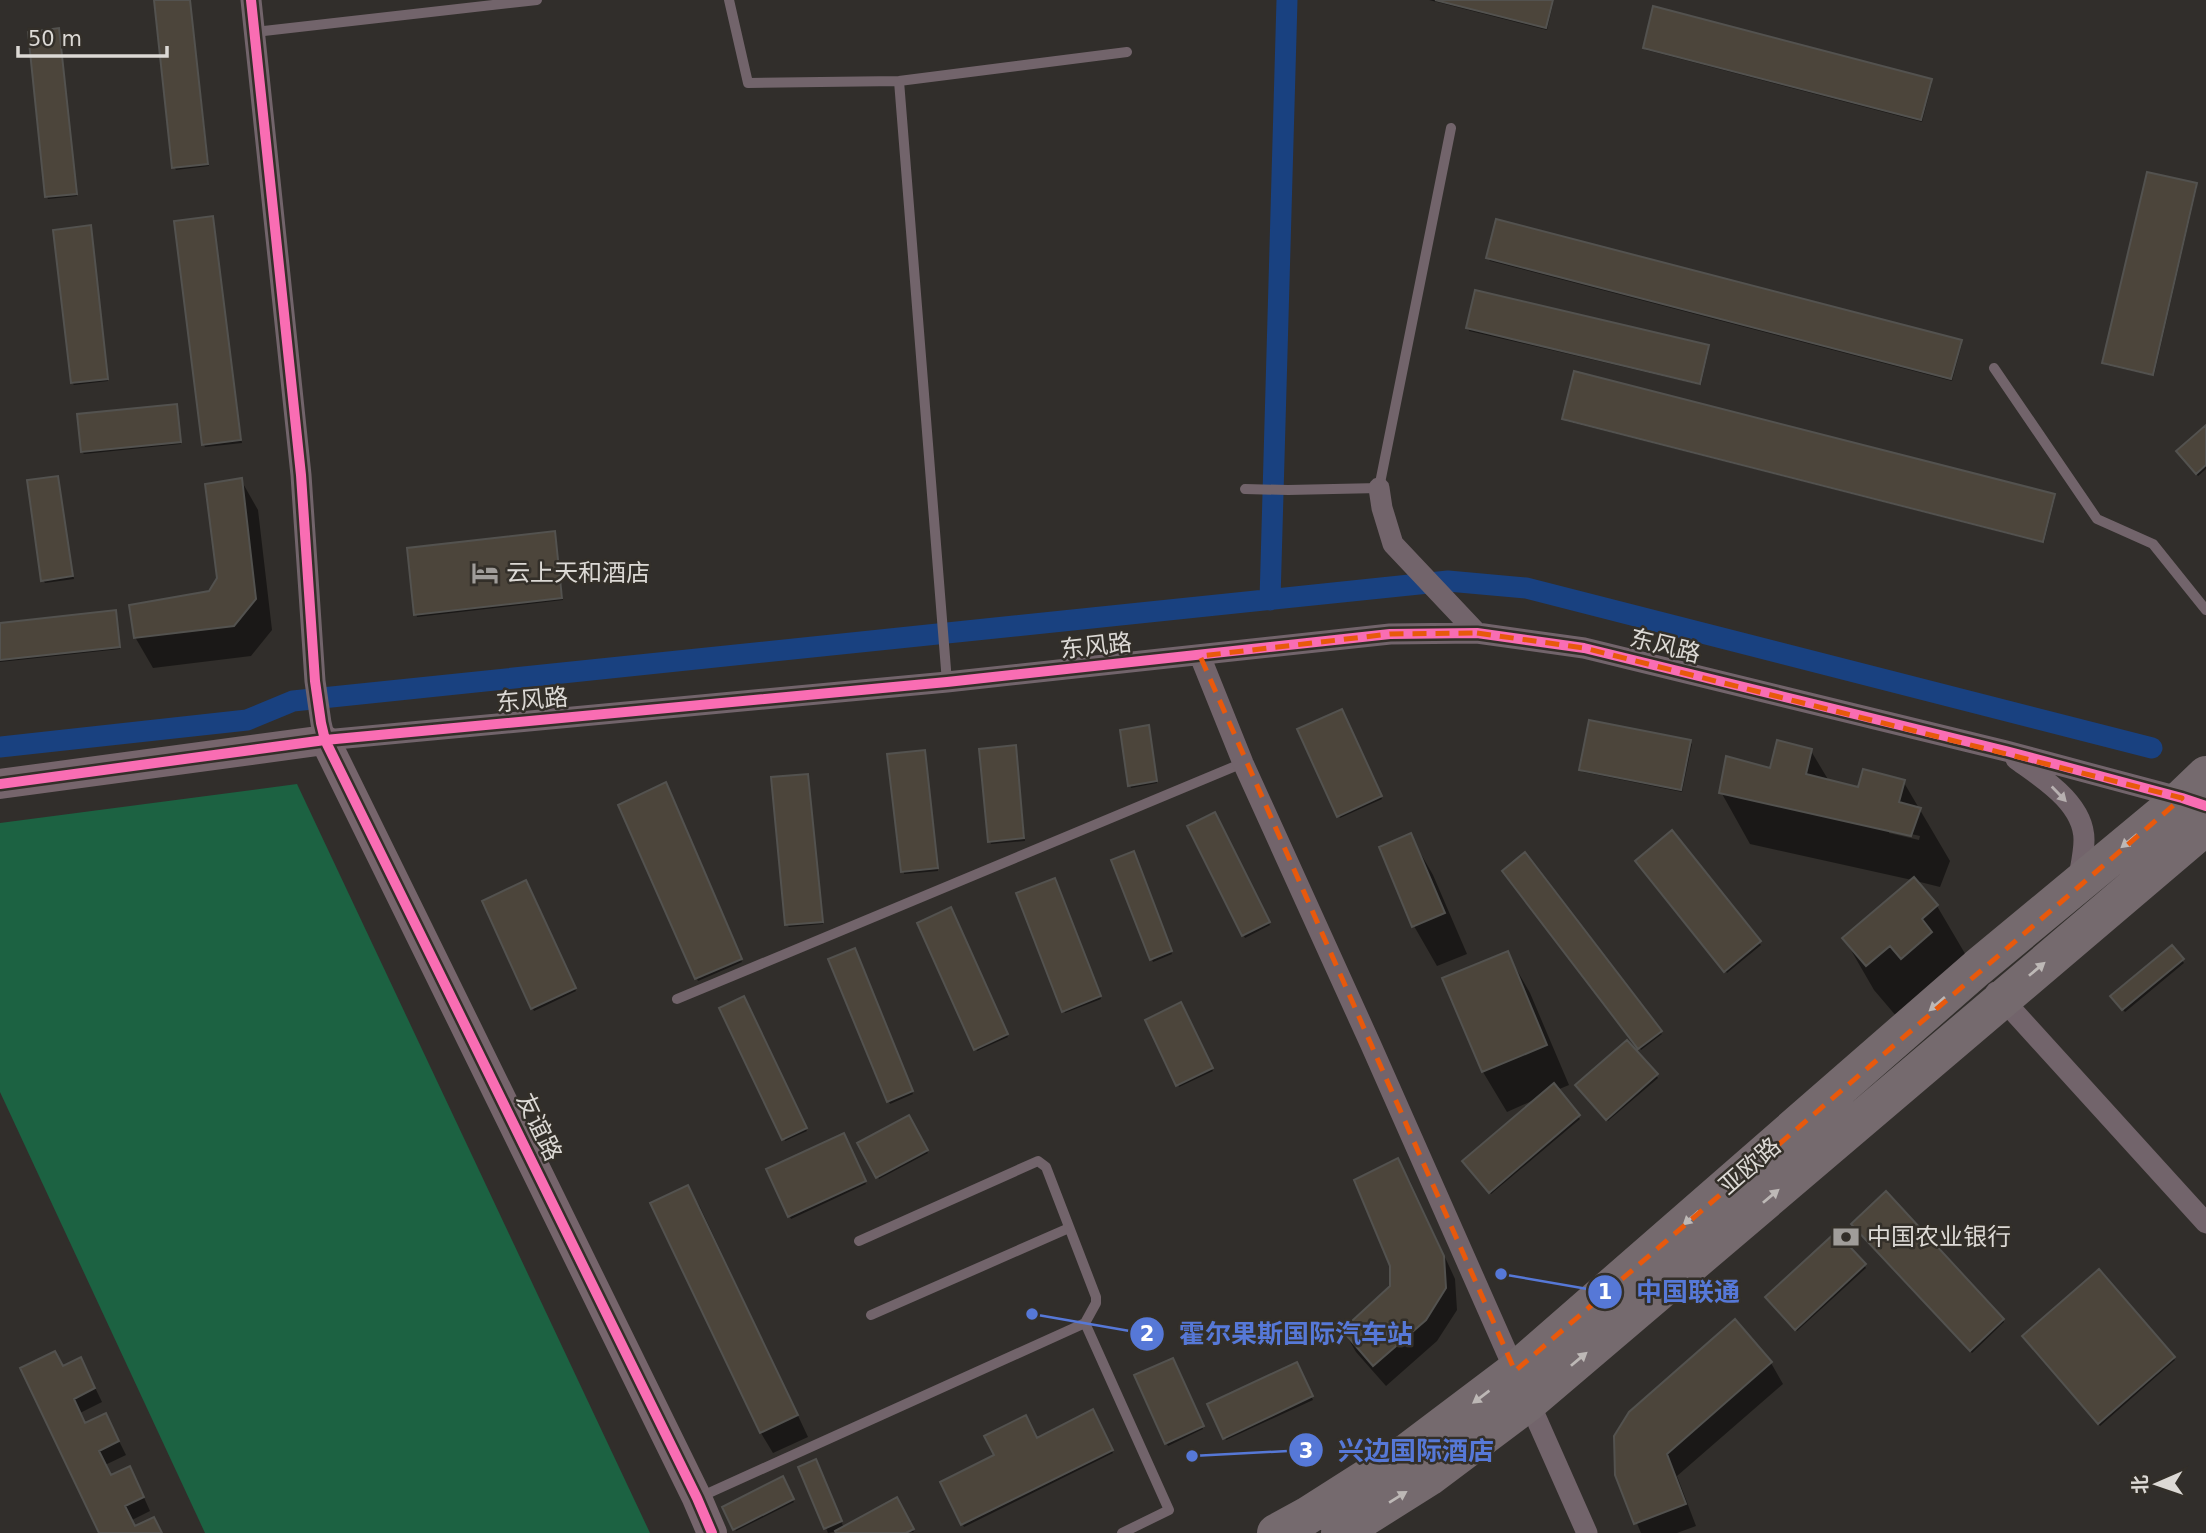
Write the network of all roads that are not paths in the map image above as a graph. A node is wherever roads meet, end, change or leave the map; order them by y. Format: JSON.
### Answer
{"nodes":[{"id":1,"x":251,"y":0,"type":"edge"},
{"id":2,"x":537,"y":0,"type":"edge"},
{"id":3,"x":729,"y":0,"type":"edge"},
{"id":4,"x":255,"y":32,"type":"junction"},
{"id":5,"x":1127,"y":52,"type":"dead end"},
{"id":6,"x":899,"y":81,"type":"junction"},
{"id":7,"x":1451,"y":128,"type":"dead end"},
{"id":8,"x":1994,"y":368,"type":"dead end"},
{"id":9,"x":1379,"y":488,"type":"junction"},
{"id":10,"x":1245,"y":489,"type":"dead end"},
{"id":11,"x":2206,"y":610,"type":"edge"},
{"id":12,"x":1477,"y":633,"type":"junction"},
{"id":13,"x":1200,"y":656,"type":"junction"},
{"id":14,"x":947,"y":682,"type":"junction"},
{"id":15,"x":323,"y":731,"type":"junction"},
{"id":16,"x":2006,"y":751,"type":"junction"},
{"id":17,"x":1243,"y":763,"type":"junction"},
{"id":18,"x":0,"y":784,"type":"edge"},
{"id":19,"x":2200,"y":801,"type":"edge"},
{"id":20,"x":2077,"y":885,"type":"junction"},
{"id":21,"x":1977,"y":968,"type":"junction"},
{"id":22,"x":677,"y":999,"type":"dead end"},
{"id":23,"x":2001,"y":999,"type":"junction"},
{"id":24,"x":2206,"y":1223,"type":"edge"},
{"id":25,"x":1069,"y":1228,"type":"junction"},
{"id":26,"x":859,"y":1241,"type":"dead end"},
{"id":27,"x":871,"y":1315,"type":"dead end"},
{"id":28,"x":1085,"y":1323,"type":"junction"},
{"id":29,"x":1522,"y":1386,"type":"junction"},
{"id":30,"x":697,"y":1498,"type":"junction"},
{"id":31,"x":712,"y":1533,"type":"edge"},
{"id":32,"x":1122,"y":1533,"type":"edge"},
{"id":33,"x":1276,"y":1533,"type":"edge"},
{"id":34,"x":1340,"y":1533,"type":"edge"},
{"id":35,"x":1587,"y":1533,"type":"edge"}],
"edges":[{"from":1,"to":4,"type":"street"},
{"from":2,"to":4,"type":"lane"},
{"from":3,"to":6,"type":"lane"},
{"from":4,"to":15,"type":"street"},
{"from":5,"to":6,"type":"lane"},
{"from":6,"to":14,"type":"lane"},
{"from":7,"to":9,"type":"lane"},
{"from":8,"to":11,"type":"lane"},
{"from":9,"to":10,"type":"lane"},
{"from":9,"to":12,"type":"street"},
{"from":12,"to":13,"type":"street","name":"东风路"},
{"from":12,"to":16,"type":"street","name":"东风路"},
{"from":13,"to":14,"type":"street","name":"东风路"},
{"from":13,"to":17,"type":"street"},
{"from":14,"to":15,"type":"street","name":"东风路"},
{"from":15,"to":18,"type":"street","name":"东风路"},
{"from":15,"to":30,"type":"street","name":"友谊路"},
{"from":16,"to":19,"type":"street","name":"东风路"},
{"from":16,"to":20,"type":"street","one_way":true},
{"from":17,"to":22,"type":"lane"},
{"from":17,"to":29,"type":"street"},
{"from":19,"to":20,"type":"highway","name":"亚欧路","one_way":true},
{"from":23,"to":19,"type":"highway","name":"亚欧路","one_way":true},
{"from":20,"to":21,"type":"highway","name":"亚欧路"},
{"from":21,"to":23,"type":"street"},
{"from":21,"to":29,"type":"highway","name":"亚欧路","one_way":true},
{"from":23,"to":24,"type":"street"},
{"from":29,"to":23,"type":"highway","name":"亚欧路","one_way":true},
{"from":25,"to":26,"type":"lane"},
{"from":25,"to":27,"type":"lane"},
{"from":25,"to":28,"type":"lane"},
{"from":28,"to":30,"type":"lane"},
{"from":28,"to":32,"type":"lane"},
{"from":29,"to":33,"type":"highway","name":"亚欧路","one_way":true},
{"from":34,"to":29,"type":"highway","name":"亚欧路","one_way":true},
{"from":29,"to":35,"type":"street"},
{"from":30,"to":31,"type":"street","name":"友谊路"}]}
